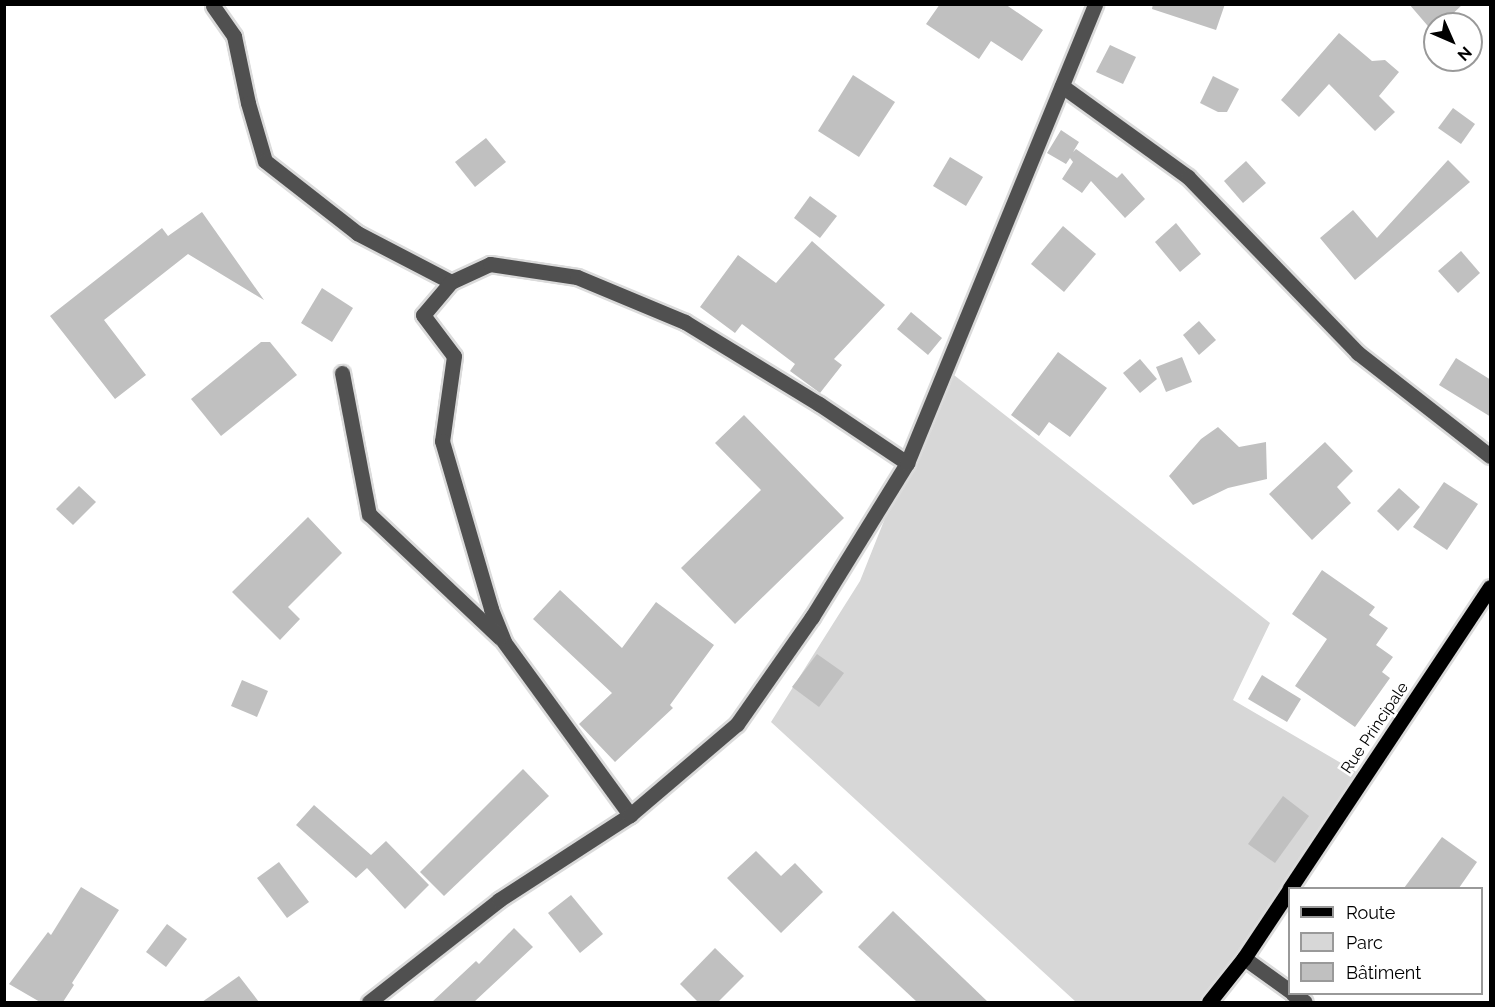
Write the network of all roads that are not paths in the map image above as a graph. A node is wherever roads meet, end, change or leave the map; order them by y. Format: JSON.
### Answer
{"nodes":[{"id":1,"x":1095,"y":4,"type":"edge"},
{"id":2,"x":213,"y":6,"type":"edge"},
{"id":3,"x":1062,"y":86,"type":"junction"},
{"id":4,"x":451,"y":282,"type":"junction"},
{"id":5,"x":342,"y":373,"type":"dead end"},
{"id":6,"x":1491,"y":456,"type":"edge"},
{"id":7,"x":908,"y":463,"type":"junction"},
{"id":8,"x":1491,"y":587,"type":"edge"},
{"id":9,"x":504,"y":642,"type":"junction"},
{"id":10,"x":630,"y":815,"type":"junction"},
{"id":11,"x":1291,"y":887,"type":"edge"},
{"id":12,"x":1288,"y":892,"type":"edge"},
{"id":13,"x":1244,"y":958,"type":"junction"},
{"id":14,"x":1288,"y":990,"type":"edge"},
{"id":15,"x":369,"y":1002,"type":"edge"},
{"id":16,"x":1209,"y":1002,"type":"edge"}],
"edges":[{"from":1,"to":3,"type":"street"},
{"from":2,"to":4,"type":"street"},
{"from":3,"to":6,"type":"street"},
{"from":3,"to":7,"type":"street"},
{"from":4,"to":7,"type":"street"},
{"from":4,"to":9,"type":"street"},
{"from":5,"to":9,"type":"street"},
{"from":7,"to":10,"type":"street"},
{"from":8,"to":11,"type":"main road","name":"Rue Principale"},
{"from":9,"to":10,"type":"street"},
{"from":10,"to":15,"type":"street"},
{"from":12,"to":13,"type":"main road","name":"Rue Principale"},
{"from":13,"to":14,"type":"street"},
{"from":13,"to":16,"type":"main road","name":"Rue Principale"}]}
